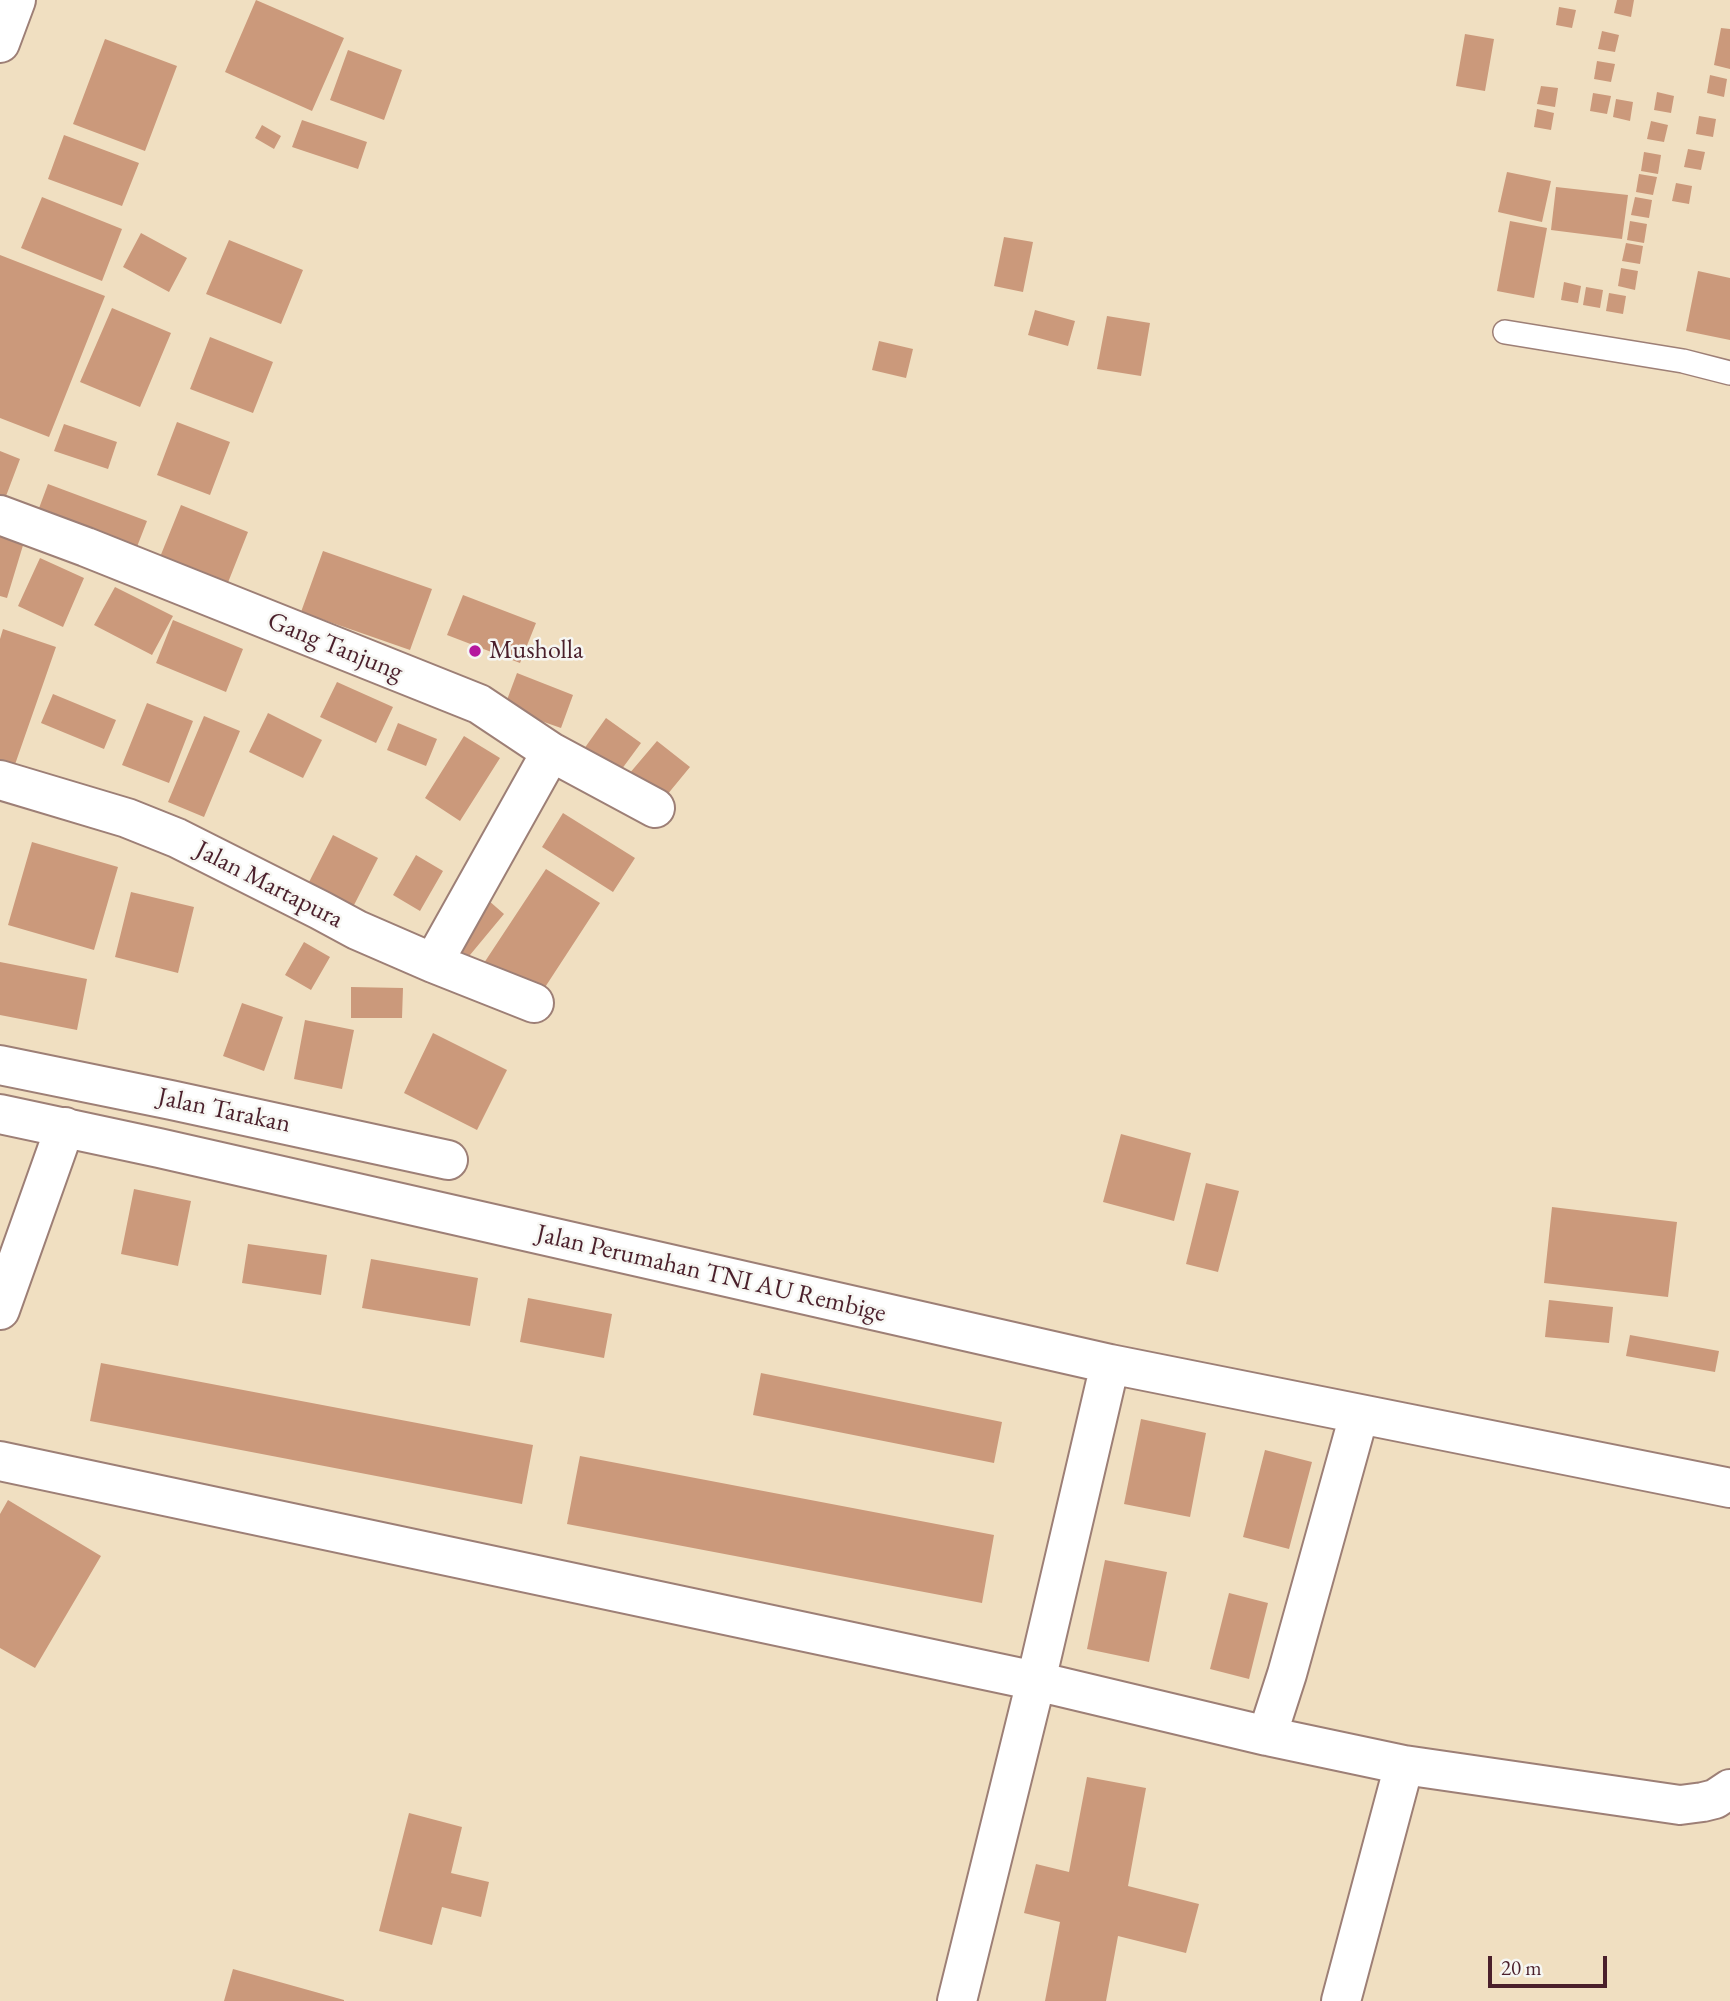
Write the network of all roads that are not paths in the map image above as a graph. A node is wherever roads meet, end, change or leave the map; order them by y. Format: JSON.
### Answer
{"nodes":[{"id":1,"x":16,"y":0,"type":"edge"},
{"id":2,"x":0,"y":43,"type":"edge"},
{"id":3,"x":1505,"y":332,"type":"dead end"},
{"id":4,"x":1730,"y":373,"type":"edge"},
{"id":5,"x":0,"y":515,"type":"edge"},
{"id":6,"x":551,"y":752,"type":"junction"},
{"id":7,"x":0,"y":780,"type":"edge"},
{"id":8,"x":655,"y":808,"type":"dead end"},
{"id":9,"x":433,"y":963,"type":"junction"},
{"id":10,"x":534,"y":1003,"type":"dead end"},
{"id":11,"x":0,"y":1065,"type":"edge"},
{"id":12,"x":0,"y":1114,"type":"edge"},
{"id":13,"x":65,"y":1128,"type":"junction"},
{"id":14,"x":448,"y":1160,"type":"dead end"},
{"id":15,"x":0,"y":1310,"type":"edge"},
{"id":16,"x":1110,"y":1364,"type":"junction"},
{"id":17,"x":1359,"y":1415,"type":"junction"},
{"id":18,"x":0,"y":1461,"type":"edge"},
{"id":19,"x":1730,"y":1488,"type":"edge"},
{"id":20,"x":1036,"y":1681,"type":"junction"},
{"id":21,"x":1267,"y":1736,"type":"junction"},
{"id":22,"x":1404,"y":1765,"type":"junction"},
{"id":23,"x":1730,"y":1789,"type":"edge"},
{"id":24,"x":957,"y":2001,"type":"edge"},
{"id":25,"x":1342,"y":2001,"type":"edge"}],
"edges":[{"from":1,"to":2,"type":"street"},
{"from":3,"to":4,"type":"lane"},
{"from":5,"to":6,"type":"street","name":"Gang Tanjung"},
{"from":6,"to":8,"type":"street","name":"Gang Tanjung"},
{"from":6,"to":9,"type":"street"},
{"from":7,"to":9,"type":"street","name":"Jalan Martapura"},
{"from":9,"to":10,"type":"street","name":"Jalan Martapura"},
{"from":11,"to":14,"type":"street","name":"Jalan Tarakan"},
{"from":12,"to":13,"type":"street","name":"Jalan Perumahan TNI AU Rembige"},
{"from":13,"to":15,"type":"street"},
{"from":13,"to":16,"type":"street","name":"Jalan Perumahan TNI AU Rembige"},
{"from":16,"to":17,"type":"street","name":"Jalan Perumahan TNI AU Rembige"},
{"from":16,"to":20,"type":"street"},
{"from":17,"to":19,"type":"street","name":"Jalan Perumahan TNI AU Rembige"},
{"from":17,"to":21,"type":"street"},
{"from":18,"to":20,"type":"street"},
{"from":20,"to":21,"type":"street"},
{"from":20,"to":24,"type":"street"},
{"from":21,"to":22,"type":"street"},
{"from":22,"to":23,"type":"street"},
{"from":22,"to":25,"type":"street"}]}
